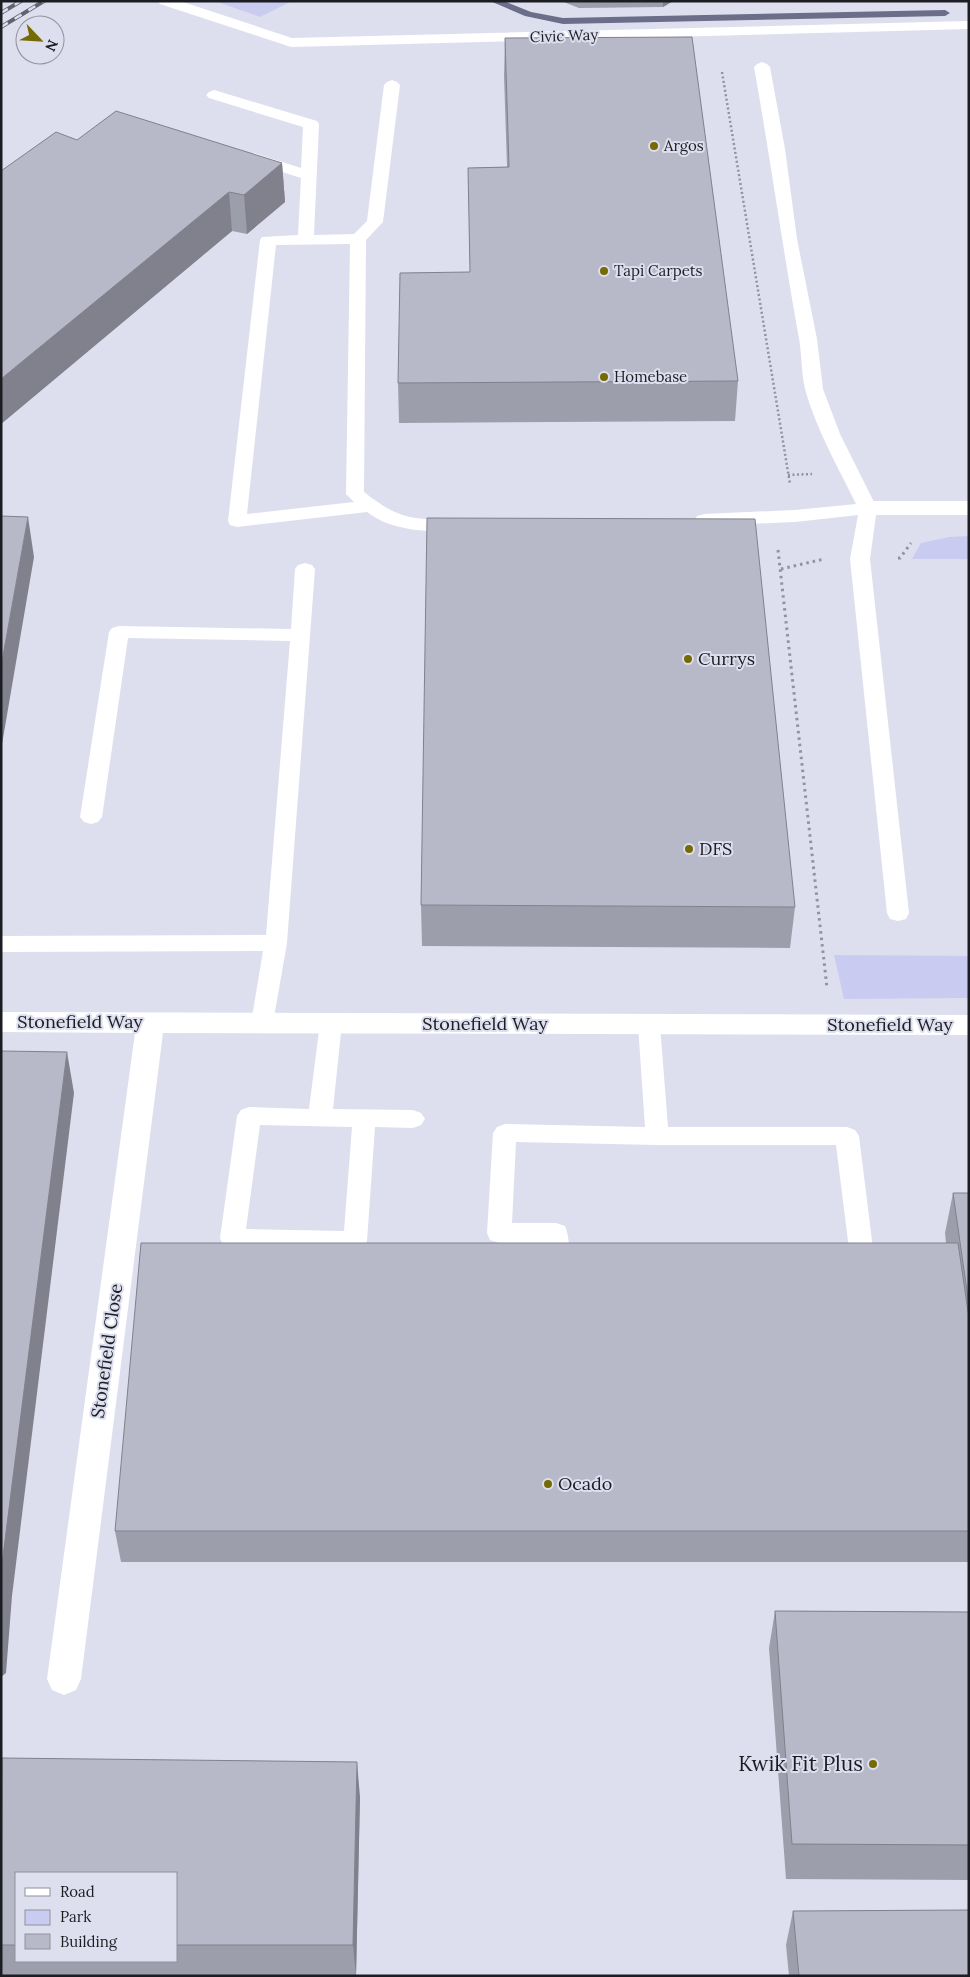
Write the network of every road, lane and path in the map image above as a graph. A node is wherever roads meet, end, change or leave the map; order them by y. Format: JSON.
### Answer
{"nodes":[{"id":1,"x":165,"y":1,"type":"edge"},
{"id":2,"x":969,"y":25,"type":"edge"},
{"id":3,"x":762,"y":67,"type":"dead end"},
{"id":4,"x":392,"y":85,"type":"dead end"},
{"id":5,"x":214,"y":95,"type":"dead end"},
{"id":6,"x":236,"y":153,"type":"edge"},
{"id":7,"x":308,"y":175,"type":"junction"},
{"id":8,"x":358,"y":239,"type":"junction"},
{"id":9,"x":306,"y":240,"type":"junction"},
{"id":10,"x":371,"y":506,"type":"junction"},
{"id":11,"x":868,"y":508,"type":"junction"},
{"id":12,"x":969,"y":508,"type":"edge"},
{"id":13,"x":691,"y":520,"type":"edge"},
{"id":14,"x":476,"y":526,"type":"edge"},
{"id":15,"x":305,"y":569,"type":"dead end"},
{"id":16,"x":300,"y":635,"type":"junction"},
{"id":17,"x":91,"y":818,"type":"dead end"},
{"id":18,"x":898,"y":913,"type":"dead end"},
{"id":19,"x":276,"y":943,"type":"junction"},
{"id":20,"x":1,"y":944,"type":"edge"},
{"id":21,"x":1,"y":1022,"type":"edge"},
{"id":22,"x":150,"y":1023,"type":"junction"},
{"id":23,"x":262,"y":1023,"type":"junction"},
{"id":24,"x":331,"y":1023,"type":"junction"},
{"id":25,"x":649,"y":1025,"type":"junction"},
{"id":26,"x":969,"y":1025,"type":"edge"},
{"id":27,"x":320,"y":1118,"type":"junction"},
{"id":28,"x":364,"y":1118,"type":"junction"},
{"id":29,"x":413,"y":1120,"type":"dead end"},
{"id":30,"x":657,"y":1136,"type":"junction"},
{"id":31,"x":555,"y":1276,"type":"edge"},
{"id":32,"x":864,"y":1276,"type":"edge"},
{"id":33,"x":64,"y":1679,"type":"dead end"}],
"edges":[{"from":1,"to":2,"type":"lane","name":"Civic Way"},
{"from":3,"to":11,"type":"lane"},
{"from":4,"to":8,"type":"lane"},
{"from":5,"to":7,"type":"lane"},
{"from":6,"to":7,"type":"lane"},
{"from":7,"to":9,"type":"lane"},
{"from":8,"to":9,"type":"lane"},
{"from":8,"to":10,"type":"lane"},
{"from":9,"to":10,"type":"lane"},
{"from":10,"to":14,"type":"lane"},
{"from":11,"to":12,"type":"street"},
{"from":11,"to":13,"type":"lane"},
{"from":11,"to":18,"type":"lane"},
{"from":15,"to":16,"type":"lane"},
{"from":16,"to":17,"type":"lane"},
{"from":16,"to":19,"type":"lane"},
{"from":19,"to":20,"type":"lane"},
{"from":19,"to":23,"type":"lane"},
{"from":21,"to":22,"type":"street","name":"Stonefield Way"},
{"from":22,"to":23,"type":"street","name":"Stonefield Way"},
{"from":22,"to":33,"type":"street","name":"Stonefield Close"},
{"from":23,"to":24,"type":"street","name":"Stonefield Way"},
{"from":24,"to":25,"type":"street","name":"Stonefield Way"},
{"from":24,"to":27,"type":"lane"},
{"from":25,"to":26,"type":"street","name":"Stonefield Way"},
{"from":25,"to":30,"type":"lane"},
{"from":27,"to":28,"type":"lane"},
{"from":27,"to":28,"type":"lane"},
{"from":28,"to":29,"type":"lane"},
{"from":30,"to":31,"type":"lane"},
{"from":30,"to":32,"type":"lane"}]}
